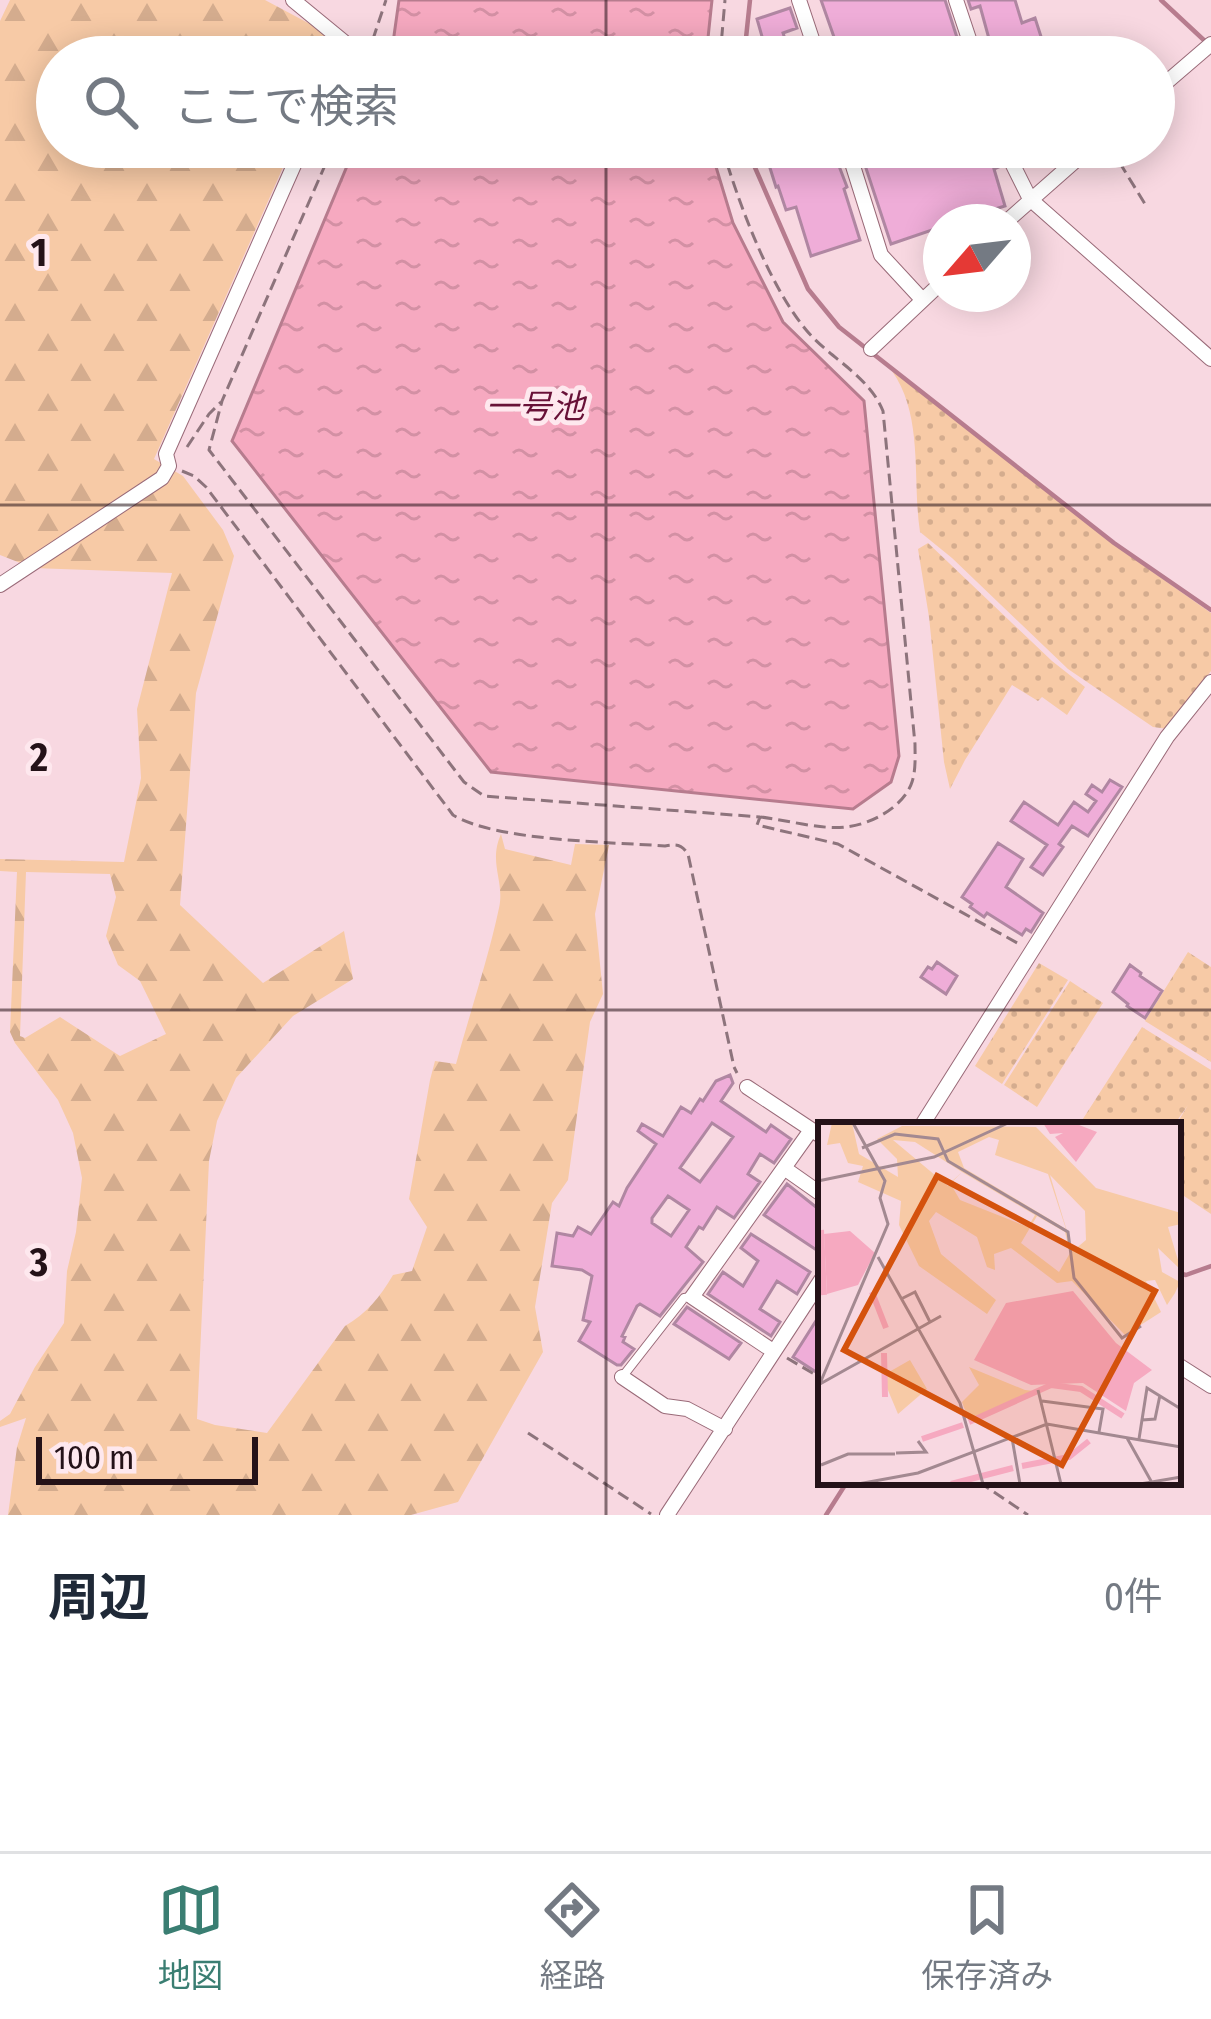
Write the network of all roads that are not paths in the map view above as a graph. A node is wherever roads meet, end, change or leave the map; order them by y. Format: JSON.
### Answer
{"nodes":[{"id":1,"x":293,"y":0,"type":"edge"},
{"id":2,"x":800,"y":0,"type":"edge"},
{"id":3,"x":956,"y":0,"type":"edge"},
{"id":4,"x":337,"y":36,"type":"edge"},
{"id":5,"x":811,"y":36,"type":"edge"},
{"id":6,"x":967,"y":36,"type":"edge"},
{"id":7,"x":1211,"y":44,"type":"edge"},
{"id":8,"x":1175,"y":75,"type":"edge"},
{"id":9,"x":293,"y":168,"type":"edge"},
{"id":10,"x":854,"y":168,"type":"edge"},
{"id":11,"x":1014,"y":168,"type":"edge"},
{"id":12,"x":1067,"y":168,"type":"edge"},
{"id":13,"x":1030,"y":200,"type":"junction"},
{"id":14,"x":1026,"y":204,"type":"edge"},
{"id":15,"x":918,"y":295,"type":"dead end"},
{"id":16,"x":923,"y":301,"type":"edge"},
{"id":17,"x":871,"y":349,"type":"dead end"},
{"id":18,"x":1209,"y":354,"type":"edge"},
{"id":19,"x":0,"y":586,"type":"edge"},
{"id":20,"x":1211,"y":682,"type":"edge"},
{"id":21,"x":746,"y":1088,"type":"road end"},
{"id":22,"x":924,"y":1122,"type":"edge"},
{"id":23,"x":816,"y":1133,"type":"edge"},
{"id":24,"x":784,"y":1168,"type":"junction"},
{"id":25,"x":818,"y":1192,"type":"edge"},
{"id":26,"x":818,"y":1284,"type":"edge"},
{"id":27,"x":692,"y":1297,"type":"junction"},
{"id":28,"x":772,"y":1351,"type":"junction"},
{"id":29,"x":1181,"y":1366,"type":"edge"},
{"id":30,"x":622,"y":1377,"type":"joint"},
{"id":31,"x":1211,"y":1386,"type":"edge"},
{"id":32,"x":725,"y":1429,"type":"junction"},
{"id":33,"x":667,"y":1515,"type":"edge"}],
"edges":[{"from":1,"to":4,"type":"street"},
{"from":2,"to":5,"type":"street"},
{"from":3,"to":6,"type":"street"},
{"from":7,"to":8,"type":"street"},
{"from":9,"to":19,"type":"street"},
{"from":10,"to":15,"type":"street"},
{"from":11,"to":13,"type":"street"},
{"from":12,"to":13,"type":"street"},
{"from":13,"to":14,"type":"street"},
{"from":13,"to":18,"type":"street"},
{"from":16,"to":17,"type":"street"},
{"from":20,"to":22,"type":"street"},
{"from":21,"to":23,"type":"street"},
{"from":23,"to":24,"type":"street"},
{"from":24,"to":25,"type":"street"},
{"from":24,"to":27,"type":"street"},
{"from":26,"to":28,"type":"street"},
{"from":27,"to":28,"type":"street"},
{"from":27,"to":30,"type":"lane"},
{"from":28,"to":32,"type":"street"},
{"from":29,"to":31,"type":"street"},
{"from":30,"to":32,"type":"street"},
{"from":32,"to":33,"type":"street"}]}
